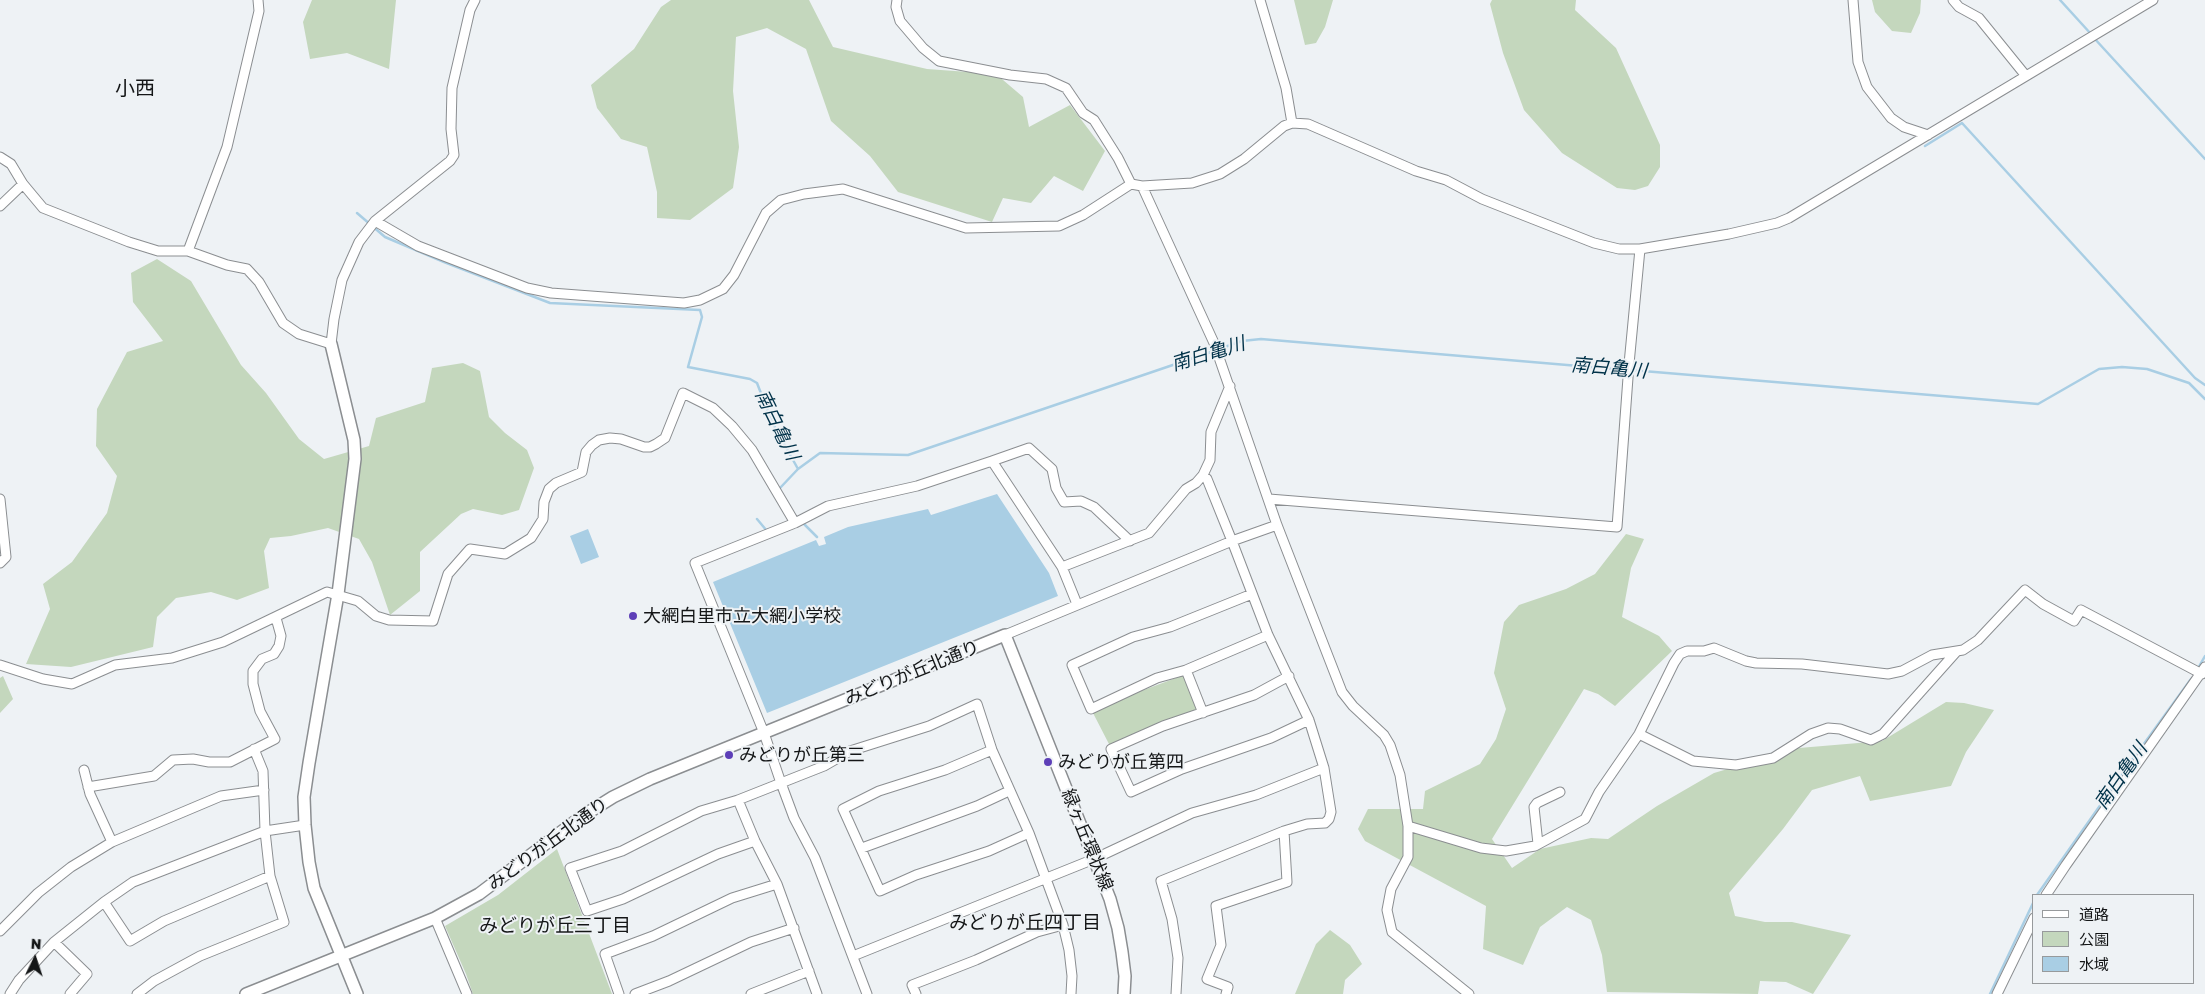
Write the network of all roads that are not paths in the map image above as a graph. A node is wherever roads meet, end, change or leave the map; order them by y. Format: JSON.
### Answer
{"nodes":[{"id":1,"x":258,"y":0,"type":"edge"},
{"id":2,"x":475,"y":0,"type":"edge"},
{"id":3,"x":898,"y":0,"type":"edge"},
{"id":4,"x":1260,"y":0,"type":"edge"},
{"id":5,"x":1853,"y":0,"type":"edge"},
{"id":6,"x":1954,"y":0,"type":"edge"},
{"id":7,"x":2153,"y":0,"type":"edge"},
{"id":8,"x":2026,"y":76,"type":"junction"},
{"id":9,"x":1292,"y":123,"type":"junction"},
{"id":10,"x":1928,"y":135,"type":"junction"},
{"id":11,"x":0,"y":157,"type":"edge"},
{"id":12,"x":23,"y":184,"type":"junction"},
{"id":13,"x":1131,"y":184,"type":"junction"},
{"id":14,"x":1142,"y":186,"type":"junction"},
{"id":15,"x":0,"y":206,"type":"edge"},
{"id":16,"x":375,"y":220,"type":"junction"},
{"id":17,"x":1640,"y":249,"type":"junction"},
{"id":18,"x":188,"y":252,"type":"junction"},
{"id":19,"x":331,"y":344,"type":"junction"},
{"id":20,"x":1230,"y":386,"type":"junction"},
{"id":21,"x":992,"y":461,"type":"junction"},
{"id":22,"x":1203,"y":475,"type":"junction"},
{"id":23,"x":0,"y":499,"type":"edge"},
{"id":24,"x":1269,"y":499,"type":"junction"},
{"id":25,"x":795,"y":523,"type":"junction"},
{"id":26,"x":1277,"y":525,"type":"junction"},
{"id":27,"x":1130,"y":541,"type":"junction"},
{"id":28,"x":1232,"y":541,"type":"junction"},
{"id":29,"x":0,"y":563,"type":"edge"},
{"id":30,"x":1062,"y":567,"type":"junction"},
{"id":31,"x":338,"y":594,"type":"junction"},
{"id":32,"x":1252,"y":594,"type":"junction"},
{"id":33,"x":1077,"y":604,"type":"junction"},
{"id":34,"x":276,"y":618,"type":"junction"},
{"id":35,"x":1005,"y":635,"type":"junction"},
{"id":36,"x":1268,"y":635,"type":"junction"},
{"id":37,"x":1958,"y":651,"type":"junction"},
{"id":38,"x":0,"y":665,"type":"edge"},
{"id":39,"x":1186,"y":670,"type":"junction"},
{"id":40,"x":2203,"y":671,"type":"edge"},
{"id":41,"x":1289,"y":676,"type":"junction"},
{"id":42,"x":1203,"y":713,"type":"junction"},
{"id":43,"x":1308,"y":720,"type":"junction"},
{"id":44,"x":764,"y":733,"type":"junction"},
{"id":45,"x":1639,"y":734,"type":"junction"},
{"id":46,"x":254,"y":749,"type":"junction"},
{"id":47,"x":992,"y":750,"type":"junction"},
{"id":48,"x":1324,"y":768,"type":"junction"},
{"id":49,"x":84,"y":770,"type":"dead end"},
{"id":50,"x":780,"y":783,"type":"junction"},
{"id":51,"x":88,"y":787,"type":"junction"},
{"id":52,"x":264,"y":790,"type":"junction"},
{"id":53,"x":1009,"y":791,"type":"junction"},
{"id":54,"x":1560,"y":792,"type":"dead end"},
{"id":55,"x":738,"y":800,"type":"junction"},
{"id":56,"x":305,"y":825,"type":"junction"},
{"id":57,"x":1408,"y":826,"type":"junction"},
{"id":58,"x":265,"y":831,"type":"junction"},
{"id":59,"x":1284,"y":831,"type":"junction"},
{"id":60,"x":1029,"y":833,"type":"junction"},
{"id":61,"x":755,"y":841,"type":"junction"},
{"id":62,"x":112,"y":842,"type":"junction"},
{"id":63,"x":1538,"y":844,"type":"junction"},
{"id":64,"x":862,"y":848,"type":"junction"},
{"id":65,"x":1094,"y":859,"type":"junction"},
{"id":66,"x":270,"y":876,"type":"junction"},
{"id":67,"x":1046,"y":879,"type":"junction"},
{"id":68,"x":778,"y":884,"type":"junction"},
{"id":69,"x":2047,"y":894,"type":"edge"},
{"id":70,"x":104,"y":902,"type":"junction"},
{"id":71,"x":435,"y":918,"type":"junction"},
{"id":72,"x":2032,"y":922,"type":"edge"},
{"id":73,"x":1063,"y":925,"type":"junction"},
{"id":74,"x":794,"y":928,"type":"junction"},
{"id":75,"x":0,"y":931,"type":"edge"},
{"id":76,"x":54,"y":942,"type":"junction"},
{"id":77,"x":853,"y":956,"type":"junction"},
{"id":78,"x":342,"y":957,"type":"junction"},
{"id":79,"x":809,"y":971,"type":"junction"},
{"id":80,"x":10,"y":994,"type":"edge"},
{"id":81,"x":70,"y":994,"type":"edge"},
{"id":82,"x":137,"y":994,"type":"edge"},
{"id":83,"x":246,"y":994,"type":"edge"},
{"id":84,"x":357,"y":994,"type":"edge"},
{"id":85,"x":467,"y":994,"type":"edge"},
{"id":86,"x":619,"y":994,"type":"edge"},
{"id":87,"x":634,"y":994,"type":"edge"},
{"id":88,"x":751,"y":994,"type":"edge"},
{"id":89,"x":817,"y":994,"type":"edge"},
{"id":90,"x":867,"y":994,"type":"edge"},
{"id":91,"x":916,"y":994,"type":"edge"},
{"id":92,"x":1071,"y":994,"type":"edge"},
{"id":93,"x":1124,"y":994,"type":"edge"},
{"id":94,"x":1176,"y":994,"type":"edge"},
{"id":95,"x":1226,"y":994,"type":"edge"},
{"id":96,"x":1469,"y":994,"type":"edge"},
{"id":97,"x":1997,"y":994,"type":"edge"}],
"edges":[{"from":1,"to":18,"type":"street"},
{"from":2,"to":16,"type":"street"},
{"from":3,"to":13,"type":"street"},
{"from":4,"to":9,"type":"street"},
{"from":5,"to":10,"type":"street"},
{"from":6,"to":8,"type":"street"},
{"from":7,"to":8,"type":"street"},
{"from":8,"to":10,"type":"street"},
{"from":9,"to":14,"type":"street"},
{"from":9,"to":17,"type":"street"},
{"from":10,"to":17,"type":"street"},
{"from":11,"to":12,"type":"street"},
{"from":12,"to":15,"type":"street"},
{"from":12,"to":18,"type":"street"},
{"from":13,"to":14,"type":"street"},
{"from":13,"to":16,"type":"street"},
{"from":14,"to":20,"type":"street"},
{"from":16,"to":19,"type":"street"},
{"from":17,"to":24,"type":"street"},
{"from":18,"to":19,"type":"street"},
{"from":19,"to":31,"type":"street"},
{"from":20,"to":22,"type":"street"},
{"from":20,"to":24,"type":"street"},
{"from":21,"to":25,"type":"street"},
{"from":21,"to":27,"type":"street"},
{"from":21,"to":30,"type":"street"},
{"from":22,"to":27,"type":"street"},
{"from":22,"to":28,"type":"street"},
{"from":23,"to":29,"type":"street"},
{"from":24,"to":26,"type":"street"},
{"from":25,"to":31,"type":"street"},
{"from":25,"to":44,"type":"street"},
{"from":26,"to":28,"type":"street"},
{"from":26,"to":57,"type":"street"},
{"from":27,"to":30,"type":"street"},
{"from":28,"to":32,"type":"street"},
{"from":28,"to":33,"type":"street"},
{"from":30,"to":33,"type":"street"},
{"from":31,"to":34,"type":"street"},
{"from":31,"to":56,"type":"street"},
{"from":32,"to":36,"type":"street"},
{"from":32,"to":39,"type":"street"},
{"from":33,"to":35,"type":"street"},
{"from":34,"to":38,"type":"street"},
{"from":34,"to":46,"type":"street"},
{"from":35,"to":44,"type":"street","name":"みどりが丘北通り"},
{"from":35,"to":65,"type":"street","name":"緑ヶ丘環状線"},
{"from":36,"to":39,"type":"street"},
{"from":36,"to":41,"type":"street"},
{"from":37,"to":40,"type":"street"},
{"from":37,"to":45,"type":"street"},
{"from":37,"to":45,"type":"street"},
{"from":39,"to":42,"type":"street"},
{"from":40,"to":69,"type":"street"},
{"from":41,"to":42,"type":"street"},
{"from":41,"to":43,"type":"street"},
{"from":42,"to":43,"type":"street"},
{"from":43,"to":48,"type":"street"},
{"from":44,"to":50,"type":"street"},
{"from":44,"to":71,"type":"street","name":"みどりが丘北通り"},
{"from":45,"to":63,"type":"street"},
{"from":46,"to":51,"type":"street"},
{"from":46,"to":52,"type":"street"},
{"from":47,"to":50,"type":"street"},
{"from":47,"to":53,"type":"street"},
{"from":47,"to":64,"type":"street"},
{"from":48,"to":59,"type":"street"},
{"from":48,"to":65,"type":"street"},
{"from":49,"to":51,"type":"street"},
{"from":50,"to":55,"type":"street"},
{"from":50,"to":77,"type":"street"},
{"from":51,"to":62,"type":"street"},
{"from":52,"to":58,"type":"street"},
{"from":52,"to":62,"type":"street"},
{"from":53,"to":60,"type":"street"},
{"from":53,"to":64,"type":"street"},
{"from":54,"to":63,"type":"street"},
{"from":55,"to":61,"type":"street"},
{"from":55,"to":61,"type":"street"},
{"from":56,"to":58,"type":"street"},
{"from":56,"to":78,"type":"street"},
{"from":57,"to":63,"type":"street"},
{"from":57,"to":96,"type":"street"},
{"from":58,"to":66,"type":"street"},
{"from":58,"to":70,"type":"street"},
{"from":59,"to":94,"type":"street"},
{"from":59,"to":95,"type":"street"},
{"from":60,"to":64,"type":"street"},
{"from":60,"to":67,"type":"street"},
{"from":61,"to":68,"type":"street"},
{"from":62,"to":75,"type":"street"},
{"from":65,"to":67,"type":"street"},
{"from":65,"to":93,"type":"street","name":"緑ヶ丘環状線"},
{"from":66,"to":70,"type":"street"},
{"from":66,"to":82,"type":"street"},
{"from":67,"to":73,"type":"street"},
{"from":67,"to":77,"type":"street"},
{"from":68,"to":74,"type":"street"},
{"from":68,"to":86,"type":"street"},
{"from":70,"to":76,"type":"street"},
{"from":71,"to":78,"type":"street","name":"みどりが丘北通り"},
{"from":71,"to":85,"type":"street"},
{"from":72,"to":97,"type":"street"},
{"from":73,"to":91,"type":"street"},
{"from":73,"to":92,"type":"street"},
{"from":74,"to":79,"type":"street"},
{"from":74,"to":87,"type":"street"},
{"from":76,"to":80,"type":"street"},
{"from":76,"to":81,"type":"street"},
{"from":77,"to":90,"type":"street"},
{"from":78,"to":83,"type":"street","name":"みどりが丘北通り"},
{"from":78,"to":84,"type":"street"},
{"from":79,"to":88,"type":"street"},
{"from":79,"to":89,"type":"street"}]}
